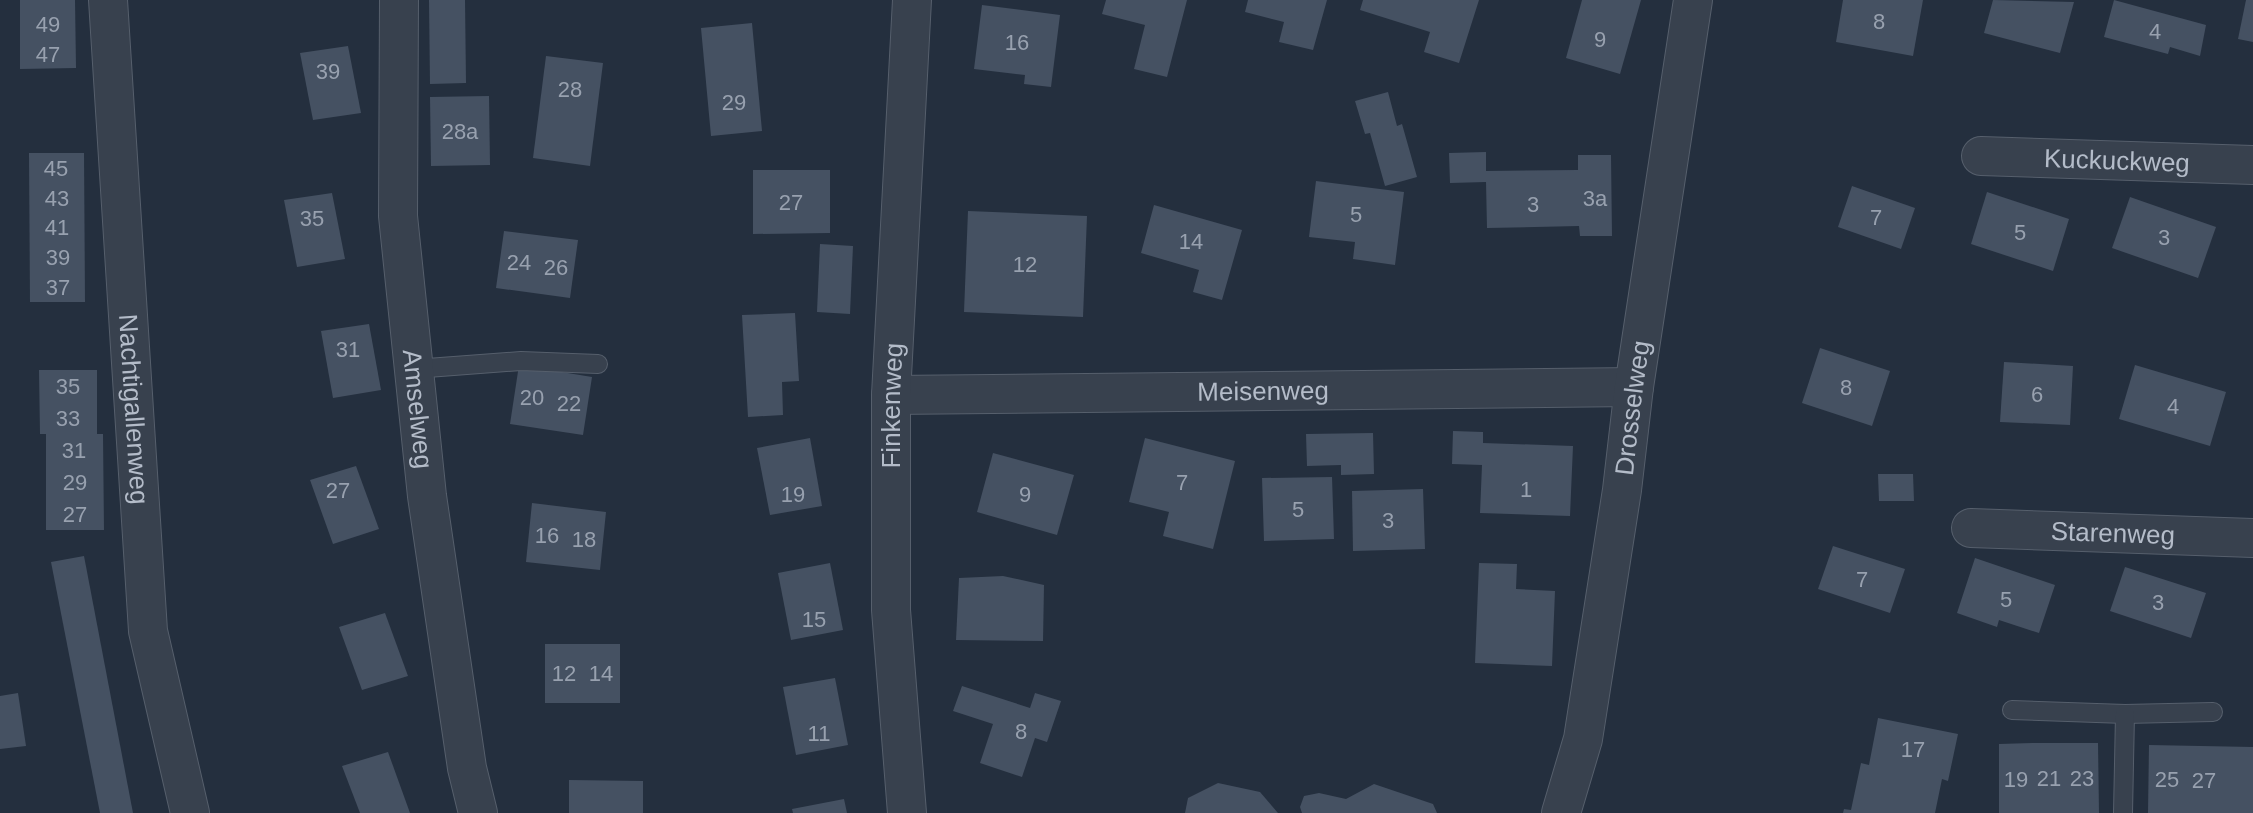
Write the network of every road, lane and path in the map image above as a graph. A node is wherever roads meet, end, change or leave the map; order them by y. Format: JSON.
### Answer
{"nodes":[{"id":1,"x":108,"y":0,"type":"edge"},
{"id":2,"x":399,"y":0,"type":"edge"},
{"id":3,"x":912,"y":0,"type":"edge"},
{"id":4,"x":1693,"y":0,"type":"edge"},
{"id":5,"x":1981,"y":156,"type":"dead end"},
{"id":6,"x":2253,"y":165,"type":"edge"},
{"id":7,"x":598,"y":364,"type":"dead end"},
{"id":8,"x":414,"y":369,"type":"junction"},
{"id":9,"x":1634,"y":387,"type":"junction"},
{"id":10,"x":891,"y":395,"type":"junction"},
{"id":11,"x":1971,"y":528,"type":"dead end"},
{"id":12,"x":2253,"y":538,"type":"edge"},
{"id":13,"x":2012,"y":710,"type":"dead end"},
{"id":14,"x":2213,"y":712,"type":"dead end"},
{"id":15,"x":2125,"y":714,"type":"junction"},
{"id":16,"x":190,"y":813,"type":"edge"},
{"id":17,"x":478,"y":813,"type":"edge"},
{"id":18,"x":907,"y":813,"type":"edge"},
{"id":19,"x":1561,"y":813,"type":"edge"},
{"id":20,"x":2123,"y":813,"type":"edge"}],
"edges":[{"from":1,"to":16,"type":"street","name":"Nachtigallenweg"},
{"from":2,"to":8,"type":"street","name":"Amselweg"},
{"from":3,"to":10,"type":"street","name":"Finkenweg"},
{"from":4,"to":9,"type":"street","name":"Drosselweg"},
{"from":5,"to":6,"type":"street","name":"Kuckuckweg"},
{"from":7,"to":8,"type":"lane"},
{"from":8,"to":17,"type":"street","name":"Amselweg"},
{"from":9,"to":10,"type":"street","name":"Meisenweg"},
{"from":9,"to":19,"type":"street","name":"Drosselweg"},
{"from":10,"to":18,"type":"street","name":"Finkenweg"},
{"from":11,"to":12,"type":"street","name":"Starenweg"},
{"from":13,"to":15,"type":"lane"},
{"from":14,"to":15,"type":"lane"},
{"from":15,"to":20,"type":"lane"}]}
